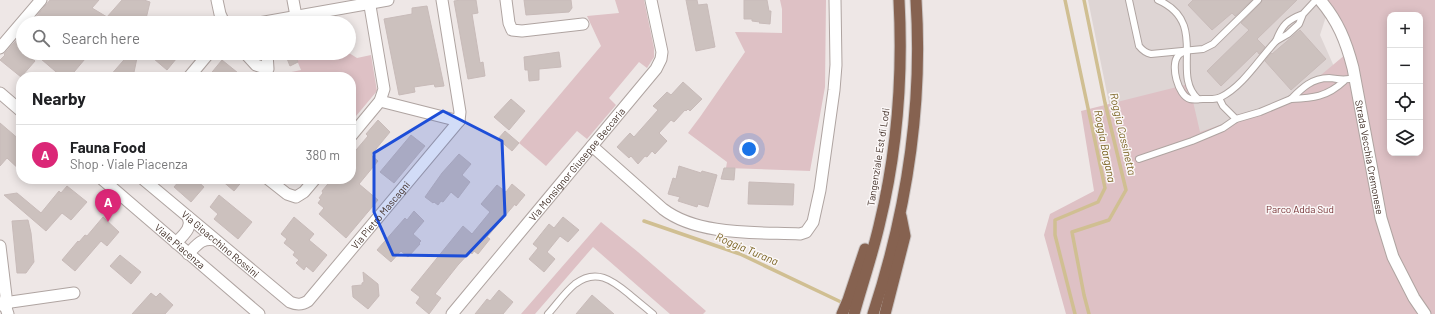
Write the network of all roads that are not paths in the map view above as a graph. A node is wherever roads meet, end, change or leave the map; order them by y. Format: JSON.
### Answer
{"nodes":[{"id":1,"x":41,"y":0,"type":"edge"},
{"id":2,"x":217,"y":0,"type":"edge"},
{"id":3,"x":293,"y":0,"type":"edge"},
{"id":4,"x":388,"y":0,"type":"edge"},
{"id":5,"x":442,"y":0,"type":"edge"},
{"id":6,"x":506,"y":0,"type":"edge"},
{"id":7,"x":651,"y":0,"type":"edge"},
{"id":8,"x":835,"y":0,"type":"edge"},
{"id":9,"x":899,"y":0,"type":"edge"},
{"id":10,"x":916,"y":0,"type":"edge"},
{"id":11,"x":1129,"y":0,"type":"edge"},
{"id":12,"x":1158,"y":0,"type":"edge"},
{"id":13,"x":1258,"y":0,"type":"edge"},
{"id":14,"x":1316,"y":0,"type":"edge"},
{"id":15,"x":1320,"y":0,"type":"edge"},
{"id":16,"x":369,"y":2,"type":"edge"},
{"id":17,"x":1167,"y":2,"type":"edge"},
{"id":18,"x":27,"y":16,"type":"edge"},
{"id":19,"x":221,"y":16,"type":"edge"},
{"id":20,"x":296,"y":16,"type":"joint"},
{"id":21,"x":583,"y":24,"type":"dead end"},
{"id":22,"x":16,"y":29,"type":"edge"},
{"id":23,"x":0,"y":48,"type":"edge"},
{"id":24,"x":1187,"y":50,"type":"junction"},
{"id":25,"x":203,"y":60,"type":"edge"},
{"id":26,"x":251,"y":60,"type":"edge"},
{"id":27,"x":267,"y":60,"type":"edge"},
{"id":28,"x":193,"y":72,"type":"edge"},
{"id":29,"x":1355,"y":78,"type":"junction"},
{"id":30,"x":1344,"y":81,"type":"junction"},
{"id":31,"x":0,"y":93,"type":"edge"},
{"id":32,"x":1219,"y":98,"type":"junction"},
{"id":33,"x":1198,"y":99,"type":"junction"},
{"id":34,"x":1290,"y":99,"type":"junction"},
{"id":35,"x":380,"y":101,"type":"junction"},
{"id":36,"x":16,"y":107,"type":"edge"},
{"id":37,"x":1236,"y":118,"type":"junction"},
{"id":38,"x":459,"y":121,"type":"junction"},
{"id":39,"x":356,"y":130,"type":"edge"},
{"id":40,"x":592,"y":146,"type":"junction"},
{"id":41,"x":1139,"y":160,"type":"dead end"},
{"id":42,"x":108,"y":184,"type":"edge"},
{"id":43,"x":149,"y":184,"type":"edge"},
{"id":44,"x":274,"y":184,"type":"edge"},
{"id":45,"x":311,"y":184,"type":"edge"},
{"id":46,"x":900,"y":213,"type":"junction"},
{"id":47,"x":188,"y":217,"type":"junction"},
{"id":48,"x":879,"y":226,"type":"junction"},
{"id":49,"x":215,"y":240,"type":"junction"},
{"id":50,"x":176,"y":243,"type":"junction"},
{"id":51,"x":0,"y":246,"type":"edge"},
{"id":52,"x":188,"y":254,"type":"junction"},
{"id":53,"x":74,"y":293,"type":"dead end"},
{"id":54,"x":299,"y":305,"type":"joint"},
{"id":55,"x":4,"y":308,"type":"edge"},
{"id":56,"x":259,"y":314,"type":"edge"},
{"id":57,"x":452,"y":314,"type":"edge"},
{"id":58,"x":548,"y":314,"type":"edge"},
{"id":59,"x":653,"y":314,"type":"edge"},
{"id":60,"x":842,"y":314,"type":"edge"},
{"id":61,"x":854,"y":314,"type":"edge"},
{"id":62,"x":873,"y":314,"type":"edge"},
{"id":63,"x":885,"y":314,"type":"edge"},
{"id":64,"x":1425,"y":314,"type":"edge"}],
"edges":[{"from":1,"to":18,"type":"street"},
{"from":2,"to":19,"type":"street"},
{"from":3,"to":20,"type":"street"},
{"from":4,"to":16,"type":"street"},
{"from":5,"to":38,"type":"street"},
{"from":6,"to":21,"type":"street"},
{"from":7,"to":40,"type":"street","name":"Via Monsignor Giuseppe Beccaria"},
{"from":8,"to":40,"type":"street"},
{"from":9,"to":48,"type":"highway","name":"Tangenziale Est di Lodi"},
{"from":10,"to":46,"type":"highway"},
{"from":11,"to":24,"type":"lane"},
{"from":12,"to":17,"type":"lane"},
{"from":13,"to":24,"type":"lane"},
{"from":14,"to":32,"type":"lane"},
{"from":15,"to":29,"type":"street","name":"Strada Vecchia Cremonese"},
{"from":16,"to":20,"type":"street"},
{"from":16,"to":35,"type":"street"},
{"from":17,"to":24,"type":"lane"},
{"from":22,"to":23,"type":"street"},
{"from":24,"to":33,"type":"lane"},
{"from":24,"to":33,"type":"lane"},
{"from":25,"to":28,"type":"street"},
{"from":26,"to":27,"type":"street"},
{"from":29,"to":30,"type":"lane"},
{"from":29,"to":64,"type":"street","name":"Strada Vecchia Cremonese"},
{"from":30,"to":34,"type":"lane"},
{"from":30,"to":34,"type":"lane"},
{"from":31,"to":36,"type":"street"},
{"from":32,"to":33,"type":"lane"},
{"from":32,"to":37,"type":"lane"},
{"from":34,"to":37,"type":"lane"},
{"from":35,"to":38,"type":"street"},
{"from":35,"to":39,"type":"street"},
{"from":37,"to":41,"type":"lane"},
{"from":38,"to":54,"type":"street","name":"Via Pietro Mascagni"},
{"from":40,"to":57,"type":"street","name":"Via Monsignor Giuseppe Beccaria"},
{"from":42,"to":50,"type":"street","name":"Viale Piacenza"},
{"from":43,"to":47,"type":"street","name":"Via Gioacchino Rossini"},
{"from":44,"to":45,"type":"street"},
{"from":46,"to":62,"type":"highway"},
{"from":46,"to":63,"type":"highway"},
{"from":47,"to":49,"type":"street","name":"Via Gioacchino Rossini"},
{"from":47,"to":50,"type":"street"},
{"from":48,"to":60,"type":"highway"},
{"from":48,"to":61,"type":"highway","name":"Tangenziale Est di Lodi"},
{"from":49,"to":52,"type":"street"},
{"from":49,"to":54,"type":"street","name":"Via Gioacchino Rossini"},
{"from":50,"to":52,"type":"street","name":"Viale Piacenza"},
{"from":51,"to":55,"type":"street"},
{"from":52,"to":56,"type":"street","name":"Viale Piacenza"},
{"from":53,"to":55,"type":"street"},
{"from":58,"to":59,"type":"lane"}]}
